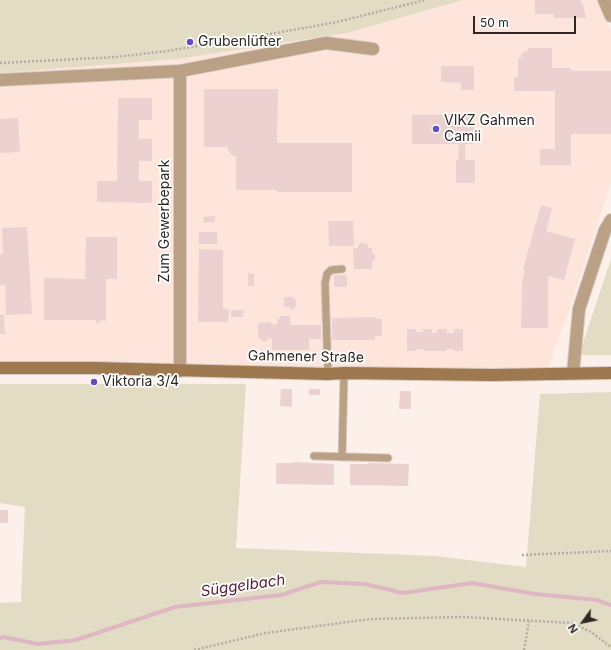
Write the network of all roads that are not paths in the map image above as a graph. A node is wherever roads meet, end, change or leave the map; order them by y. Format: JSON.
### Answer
{"nodes":[{"id":1,"x":604,"y":0,"type":"edge"},
{"id":2,"x":611,"y":16,"type":"edge"},
{"id":3,"x":373,"y":48,"type":"dead end"},
{"id":4,"x":180,"y":71,"type":"junction"},
{"id":5,"x":0,"y":80,"type":"edge"},
{"id":6,"x":611,"y":220,"type":"edge"},
{"id":7,"x":342,"y":269,"type":"dead end"},
{"id":8,"x":0,"y":368,"type":"edge"},
{"id":9,"x":180,"y":371,"type":"junction"},
{"id":10,"x":344,"y":373,"type":"junction"},
{"id":11,"x":573,"y":373,"type":"junction"},
{"id":12,"x":611,"y":373,"type":"edge"},
{"id":13,"x":328,"y":374,"type":"junction"},
{"id":14,"x":314,"y":456,"type":"dead end"},
{"id":15,"x":342,"y":457,"type":"junction"},
{"id":16,"x":388,"y":458,"type":"dead end"}],
"edges":[{"from":1,"to":2,"type":"street"},
{"from":3,"to":4,"type":"street"},
{"from":4,"to":5,"type":"street"},
{"from":4,"to":9,"type":"street","name":"Zum Gewerbepark"},
{"from":6,"to":11,"type":"street"},
{"from":7,"to":13,"type":"lane"},
{"from":8,"to":9,"type":"main road","name":"Gahmener Straße"},
{"from":9,"to":13,"type":"main road","name":"Gahmener Straße"},
{"from":10,"to":11,"type":"main road","name":"Gahmener Straße"},
{"from":10,"to":13,"type":"main road","name":"Gahmener Straße"},
{"from":10,"to":15,"type":"lane"},
{"from":11,"to":12,"type":"main road","name":"Gahmener Straße"},
{"from":14,"to":15,"type":"lane"},
{"from":15,"to":16,"type":"lane"}]}
